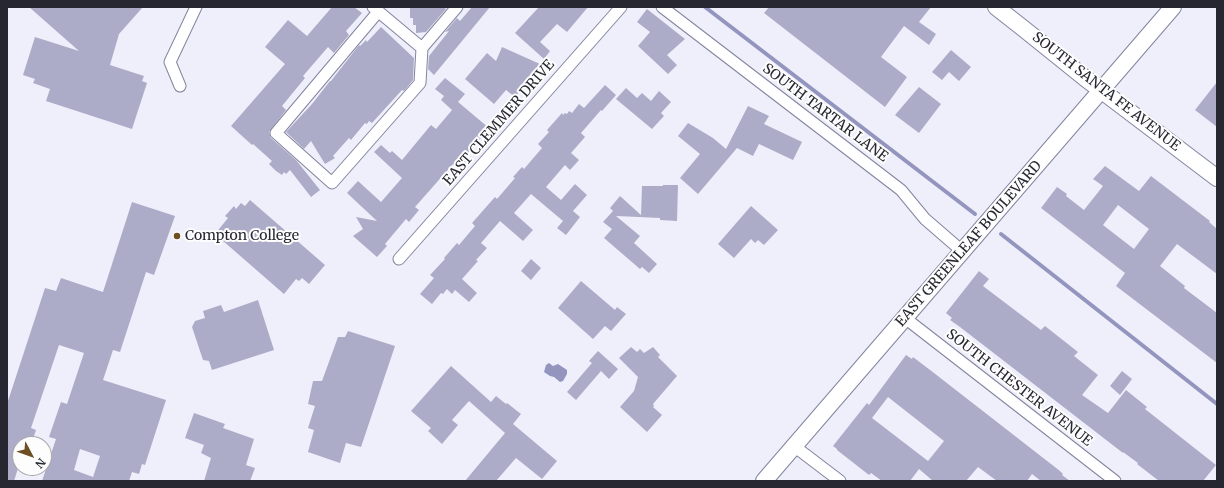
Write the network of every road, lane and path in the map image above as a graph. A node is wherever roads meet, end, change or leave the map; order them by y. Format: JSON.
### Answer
{"nodes":[{"id":1,"x":196,"y":7,"type":"edge"},
{"id":2,"x":457,"y":7,"type":"edge"},
{"id":3,"x":621,"y":7,"type":"edge"},
{"id":4,"x":662,"y":7,"type":"edge"},
{"id":5,"x":996,"y":7,"type":"edge"},
{"id":6,"x":1173,"y":7,"type":"edge"},
{"id":7,"x":375,"y":9,"type":"edge"},
{"id":8,"x":422,"y":48,"type":"junction"},
{"id":9,"x":180,"y":86,"type":"dead end"},
{"id":10,"x":1101,"y":90,"type":"junction"},
{"id":11,"x":1217,"y":178,"type":"edge"},
{"id":12,"x":962,"y":250,"type":"junction"},
{"id":13,"x":399,"y":259,"type":"dead end"},
{"id":14,"x":905,"y":318,"type":"junction"},
{"id":15,"x":794,"y":446,"type":"junction"},
{"id":16,"x":764,"y":481,"type":"edge"},
{"id":17,"x":840,"y":481,"type":"edge"},
{"id":18,"x":1116,"y":481,"type":"edge"}],
"edges":[{"from":1,"to":9,"type":"street"},
{"from":2,"to":8,"type":"street"},
{"from":3,"to":13,"type":"street","name":"EAST CLEMMER DRIVE"},
{"from":4,"to":12,"type":"street","name":"SOUTH TARTAR LANE"},
{"from":5,"to":10,"type":"street","name":"SOUTH SANTA FE AVENUE"},
{"from":6,"to":10,"type":"street","name":"EAST GREENLEAF BOULEVARD"},
{"from":7,"to":8,"type":"street"},
{"from":7,"to":8,"type":"street"},
{"from":10,"to":11,"type":"street","name":"SOUTH SANTA FE AVENUE"},
{"from":10,"to":12,"type":"street","name":"EAST GREENLEAF BOULEVARD"},
{"from":12,"to":14,"type":"street","name":"EAST GREENLEAF BOULEVARD"},
{"from":14,"to":15,"type":"street","name":"EAST GREENLEAF BOULEVARD"},
{"from":14,"to":18,"type":"street","name":"SOUTH CHESTER AVENUE"},
{"from":15,"to":16,"type":"street","name":"EAST GREENLEAF BOULEVARD"},
{"from":15,"to":17,"type":"street"}]}
